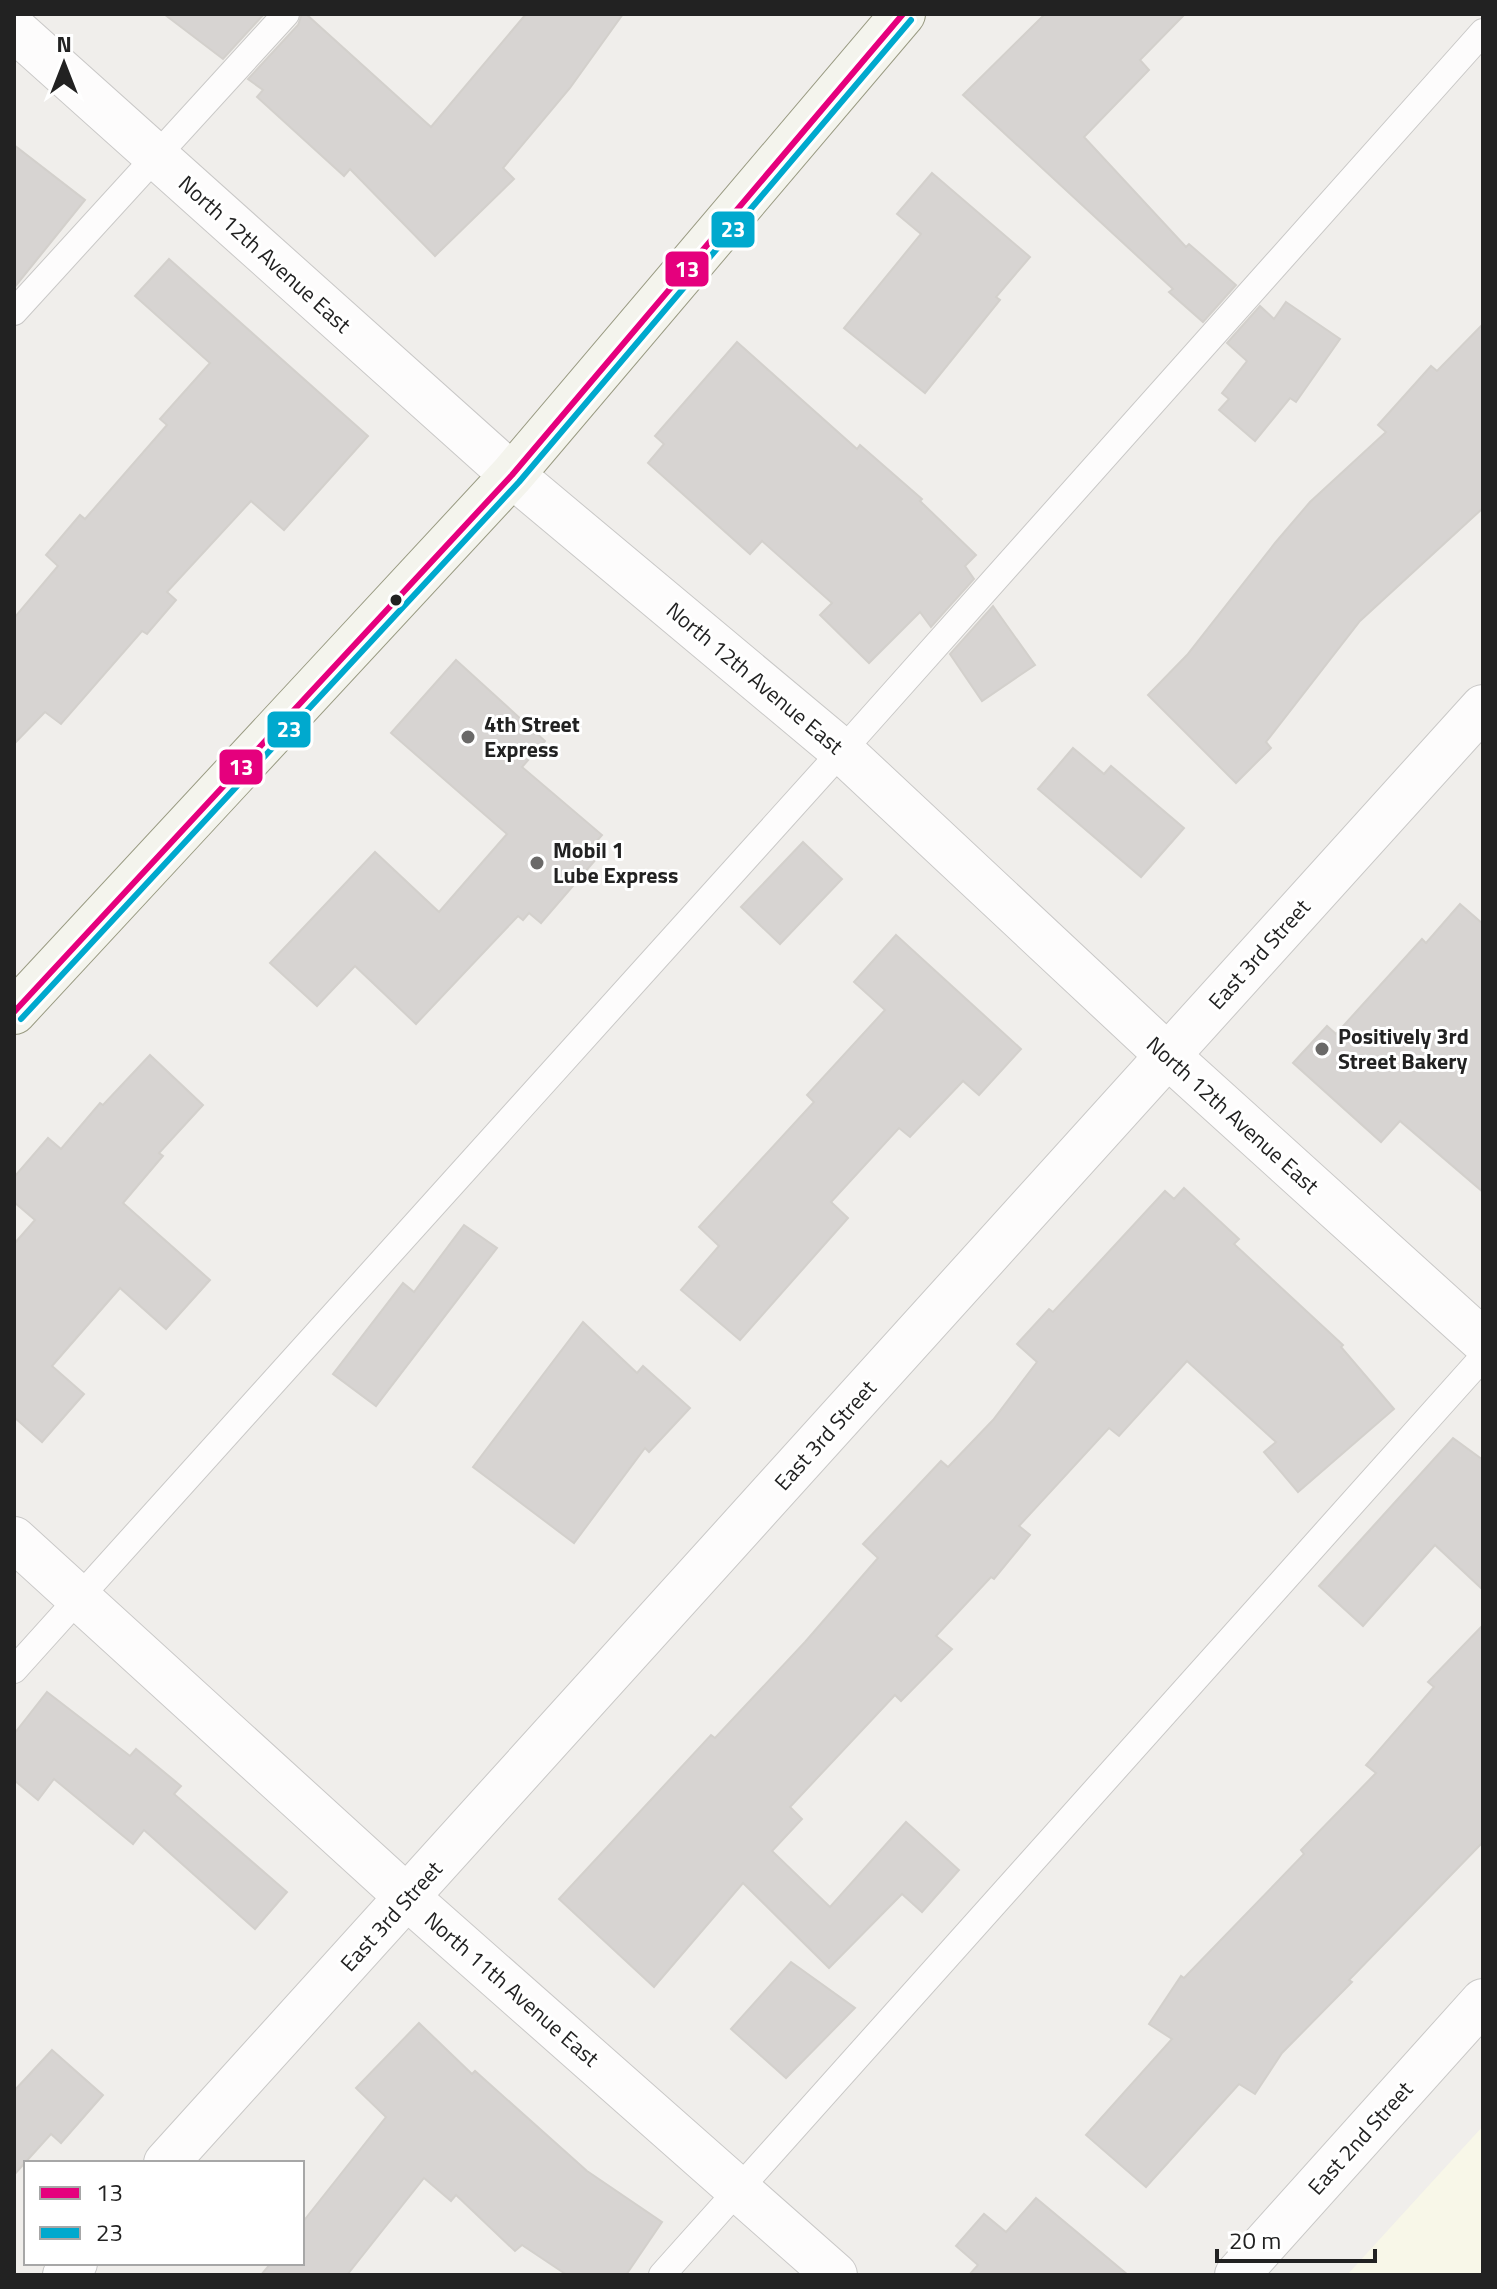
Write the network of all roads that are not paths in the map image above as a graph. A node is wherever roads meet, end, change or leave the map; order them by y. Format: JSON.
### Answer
{"nodes":[{"id":1,"x":286,"y":14,"type":"edge"},
{"id":2,"x":903,"y":14,"type":"edge"},
{"id":3,"x":14,"y":29,"type":"edge"},
{"id":4,"x":1483,"y":32,"type":"edge"},
{"id":5,"x":156,"y":156,"type":"junction"},
{"id":6,"x":14,"y":312,"type":"edge"},
{"id":7,"x":512,"y":475,"type":"junction"},
{"id":8,"x":1483,"y":707,"type":"edge"},
{"id":9,"x":842,"y":751,"type":"junction"},
{"id":10,"x":14,"y":1012,"type":"edge"},
{"id":11,"x":1167,"y":1055,"type":"junction"},
{"id":12,"x":1483,"y":1341,"type":"edge"},
{"id":13,"x":1483,"y":1357,"type":"edge"},
{"id":14,"x":14,"y":1539,"type":"edge"},
{"id":15,"x":79,"y":1598,"type":"junction"},
{"id":16,"x":14,"y":1670,"type":"edge"},
{"id":17,"x":408,"y":1898,"type":"junction"},
{"id":18,"x":1483,"y":2001,"type":"edge"},
{"id":19,"x":168,"y":2161,"type":"edge"},
{"id":20,"x":740,"y":2191,"type":"junction"},
{"id":21,"x":662,"y":2275,"type":"edge"},
{"id":22,"x":835,"y":2275,"type":"edge"},
{"id":23,"x":1237,"y":2275,"type":"edge"}],
"edges":[{"from":1,"to":5,"type":"lane"},
{"from":2,"to":7,"type":"main road"},
{"from":3,"to":5,"type":"street","name":"North 12th Avenue East"},
{"from":4,"to":9,"type":"lane"},
{"from":5,"to":6,"type":"lane"},
{"from":5,"to":7,"type":"street","name":"North 12th Avenue East"},
{"from":7,"to":9,"type":"street","name":"North 12th Avenue East"},
{"from":7,"to":10,"type":"main road"},
{"from":8,"to":11,"type":"street","name":"East 3rd Street"},
{"from":9,"to":11,"type":"street","name":"North 12th Avenue East"},
{"from":9,"to":15,"type":"lane"},
{"from":11,"to":12,"type":"street","name":"North 12th Avenue East"},
{"from":11,"to":17,"type":"street","name":"East 3rd Street"},
{"from":13,"to":20,"type":"lane"},
{"from":14,"to":15,"type":"street","name":"North 11th Avenue East"},
{"from":15,"to":16,"type":"lane"},
{"from":15,"to":17,"type":"street","name":"North 11th Avenue East"},
{"from":17,"to":19,"type":"street","name":"East 3rd Street"},
{"from":17,"to":20,"type":"street","name":"North 11th Avenue East"},
{"from":18,"to":23,"type":"street","name":"East 2nd Street"},
{"from":20,"to":21,"type":"lane"},
{"from":20,"to":22,"type":"street","name":"North 11th Avenue East"}]}
